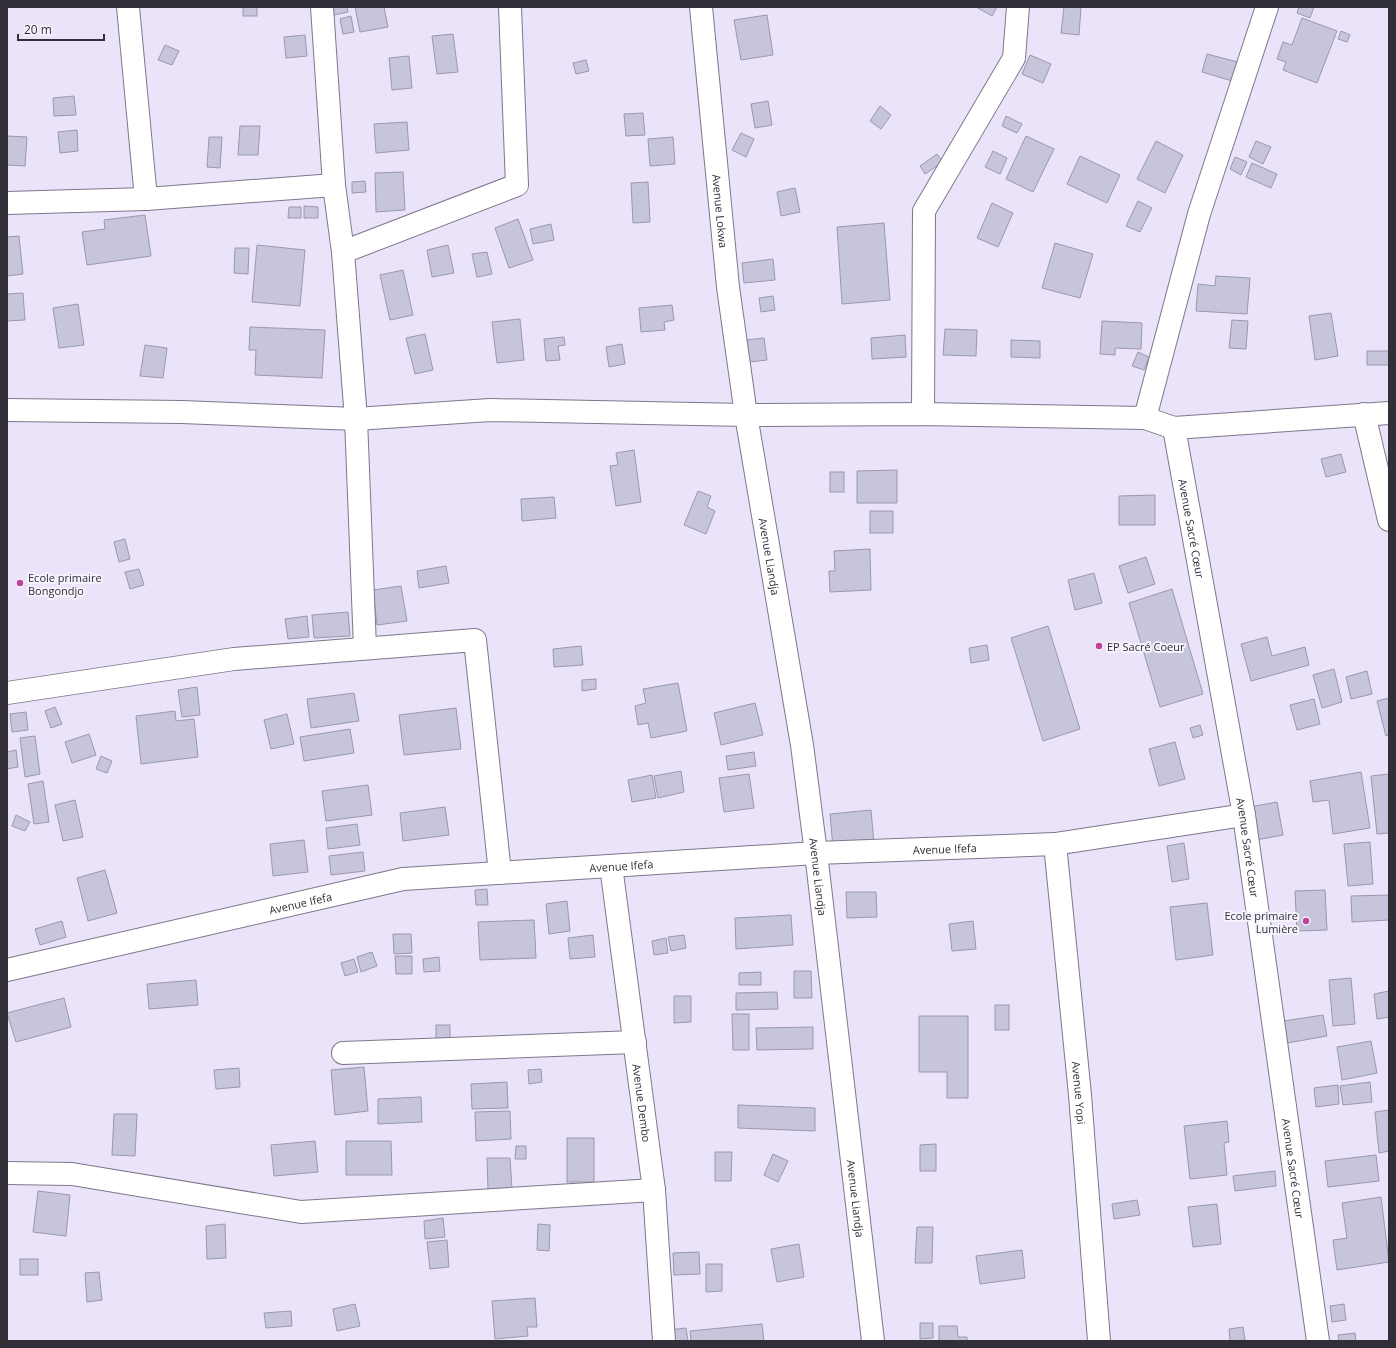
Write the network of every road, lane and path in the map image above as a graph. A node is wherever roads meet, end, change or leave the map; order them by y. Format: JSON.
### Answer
{"nodes":[{"id":1,"x":128,"y":7,"type":"edge"},
{"id":2,"x":322,"y":7,"type":"edge"},
{"id":3,"x":510,"y":7,"type":"edge"},
{"id":4,"x":701,"y":7,"type":"edge"},
{"id":5,"x":1018,"y":7,"type":"edge"},
{"id":6,"x":1267,"y":7,"type":"edge"},
{"id":7,"x":334,"y":185,"type":"junction"},
{"id":8,"x":146,"y":199,"type":"junction"},
{"id":9,"x":7,"y":203,"type":"edge"},
{"id":10,"x":343,"y":252,"type":"junction"},
{"id":11,"x":7,"y":410,"type":"edge"},
{"id":12,"x":1389,"y":413,"type":"edge"},
{"id":13,"x":923,"y":414,"type":"junction"},
{"id":14,"x":1364,"y":414,"type":"junction"},
{"id":15,"x":746,"y":415,"type":"junction"},
{"id":16,"x":1145,"y":418,"type":"junction"},
{"id":17,"x":356,"y":419,"type":"junction"},
{"id":18,"x":1174,"y":428,"type":"junction"},
{"id":19,"x":1389,"y":520,"type":"edge"},
{"id":20,"x":365,"y":648,"type":"junction"},
{"id":21,"x":7,"y":693,"type":"edge"},
{"id":22,"x":1244,"y":815,"type":"junction"},
{"id":23,"x":1055,"y":844,"type":"junction"},
{"id":24,"x":816,"y":853,"type":"junction"},
{"id":25,"x":611,"y":866,"type":"junction"},
{"id":26,"x":500,"y":873,"type":"junction"},
{"id":27,"x":7,"y":970,"type":"edge"},
{"id":28,"x":635,"y":1042,"type":"junction"},
{"id":29,"x":343,"y":1053,"type":"dead end"},
{"id":30,"x":7,"y":1173,"type":"edge"},
{"id":31,"x":654,"y":1190,"type":"junction"},
{"id":32,"x":664,"y":1341,"type":"edge"},
{"id":33,"x":873,"y":1341,"type":"edge"},
{"id":34,"x":1099,"y":1341,"type":"edge"},
{"id":35,"x":1318,"y":1341,"type":"edge"}],
"edges":[{"from":1,"to":8,"type":"street"},
{"from":2,"to":7,"type":"street"},
{"from":3,"to":10,"type":"street"},
{"from":4,"to":15,"type":"street","name":"Avenue Lokwa"},
{"from":5,"to":13,"type":"street"},
{"from":6,"to":16,"type":"street"},
{"from":7,"to":8,"type":"street"},
{"from":7,"to":10,"type":"street"},
{"from":8,"to":9,"type":"street"},
{"from":10,"to":17,"type":"street"},
{"from":11,"to":17,"type":"street"},
{"from":12,"to":14,"type":"street"},
{"from":13,"to":15,"type":"street"},
{"from":13,"to":16,"type":"street"},
{"from":14,"to":18,"type":"street"},
{"from":14,"to":19,"type":"street"},
{"from":15,"to":17,"type":"street"},
{"from":15,"to":24,"type":"street","name":"Avenue Liandja"},
{"from":16,"to":18,"type":"street"},
{"from":17,"to":20,"type":"street"},
{"from":18,"to":22,"type":"street","name":"Avenue Sacré Cœur"},
{"from":20,"to":21,"type":"street"},
{"from":20,"to":26,"type":"street"},
{"from":22,"to":23,"type":"street","name":"Avenue Ifefa"},
{"from":22,"to":35,"type":"street","name":"Avenue Sacré Cœur"},
{"from":23,"to":24,"type":"street","name":"Avenue Ifefa"},
{"from":23,"to":34,"type":"street","name":"Avenue Yopi"},
{"from":24,"to":25,"type":"street","name":"Avenue Ifefa"},
{"from":24,"to":33,"type":"street","name":"Avenue Liandja"},
{"from":25,"to":26,"type":"street","name":"Avenue Ifefa"},
{"from":25,"to":28,"type":"street","name":"Avenue Dembo"},
{"from":26,"to":27,"type":"street","name":"Avenue Ifefa"},
{"from":28,"to":29,"type":"street"},
{"from":28,"to":31,"type":"street","name":"Avenue Dembo"},
{"from":30,"to":31,"type":"street"},
{"from":31,"to":32,"type":"street","name":"Avenue Dembo"}]}
